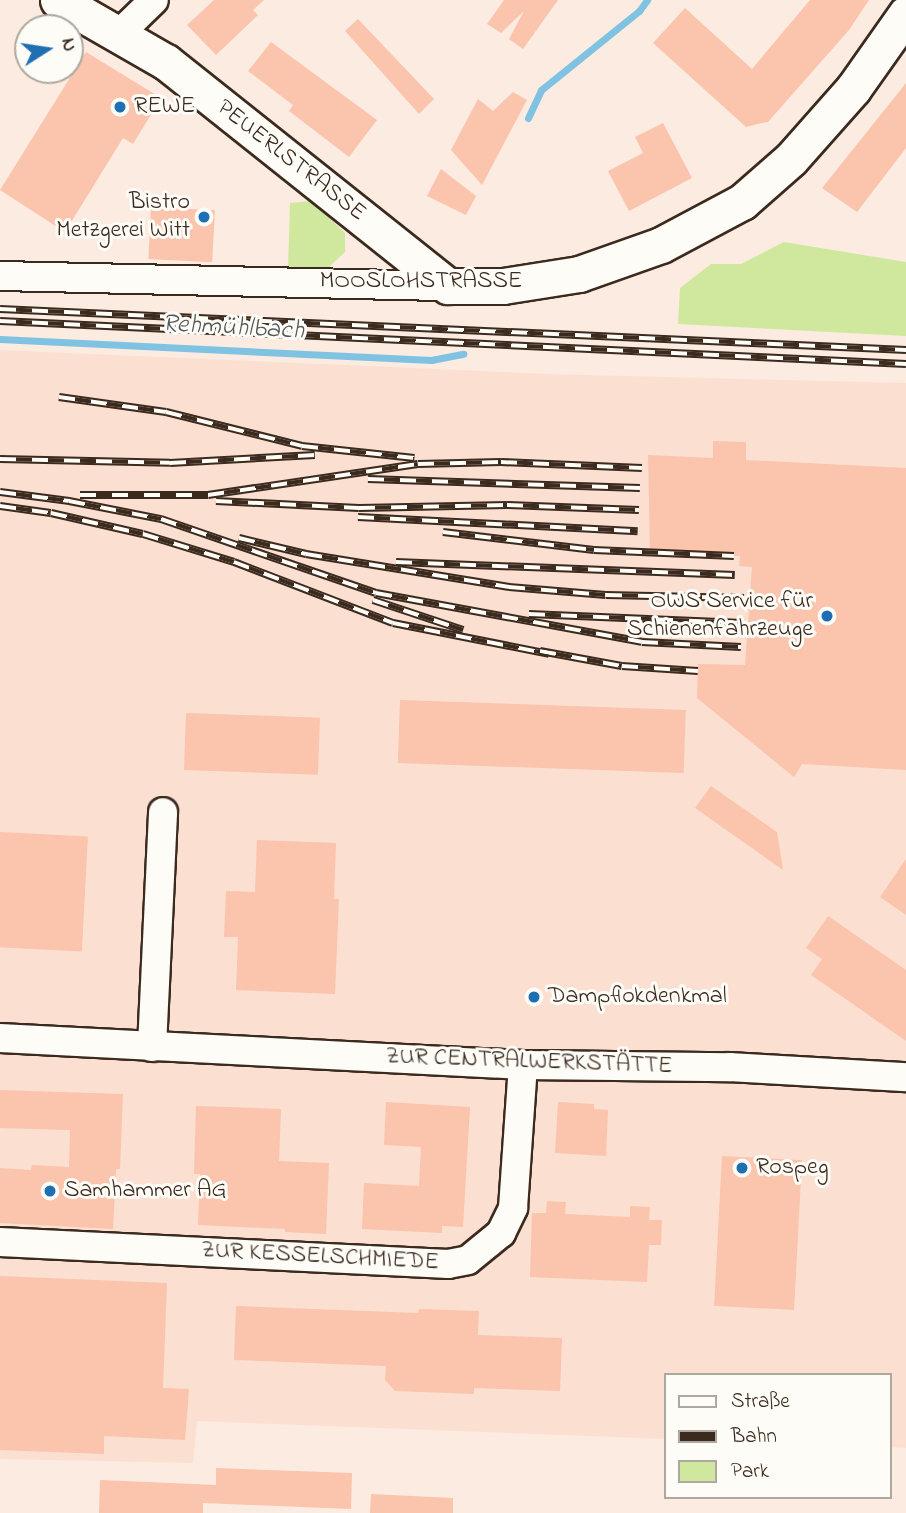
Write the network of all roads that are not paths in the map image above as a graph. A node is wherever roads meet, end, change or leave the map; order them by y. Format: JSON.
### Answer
{"nodes":[{"id":1,"x":58,"y":0,"type":"edge"},
{"id":2,"x":154,"y":0,"type":"edge"},
{"id":3,"x":906,"y":14,"type":"edge"},
{"id":4,"x":120,"y":33,"type":"junction"},
{"id":5,"x":0,"y":276,"type":"edge"},
{"id":6,"x":448,"y":286,"type":"junction"},
{"id":7,"x":163,"y":812,"type":"dead end"},
{"id":8,"x":0,"y":1038,"type":"edge"},
{"id":9,"x":152,"y":1047,"type":"junction"},
{"id":10,"x":523,"y":1065,"type":"junction"},
{"id":11,"x":906,"y":1077,"type":"edge"},
{"id":12,"x":0,"y":1242,"type":"edge"}],
"edges":[{"from":1,"to":4,"type":"street","name":"PEUERLSTRASSE"},
{"from":2,"to":4,"type":"street"},
{"from":3,"to":6,"type":"street","name":"MOOSLOHSTRASSE"},
{"from":4,"to":6,"type":"street","name":"PEUERLSTRASSE"},
{"from":5,"to":6,"type":"street","name":"MOOSLOHSTRASSE"},
{"from":7,"to":9,"type":"street"},
{"from":8,"to":9,"type":"street","name":"ZUR CENTRALWERKSTÄTTE"},
{"from":9,"to":10,"type":"street","name":"ZUR CENTRALWERKSTÄTTE"},
{"from":10,"to":11,"type":"street","name":"ZUR CENTRALWERKSTÄTTE"},
{"from":10,"to":12,"type":"street","name":"ZUR KESSELSCHMIEDE"}]}
